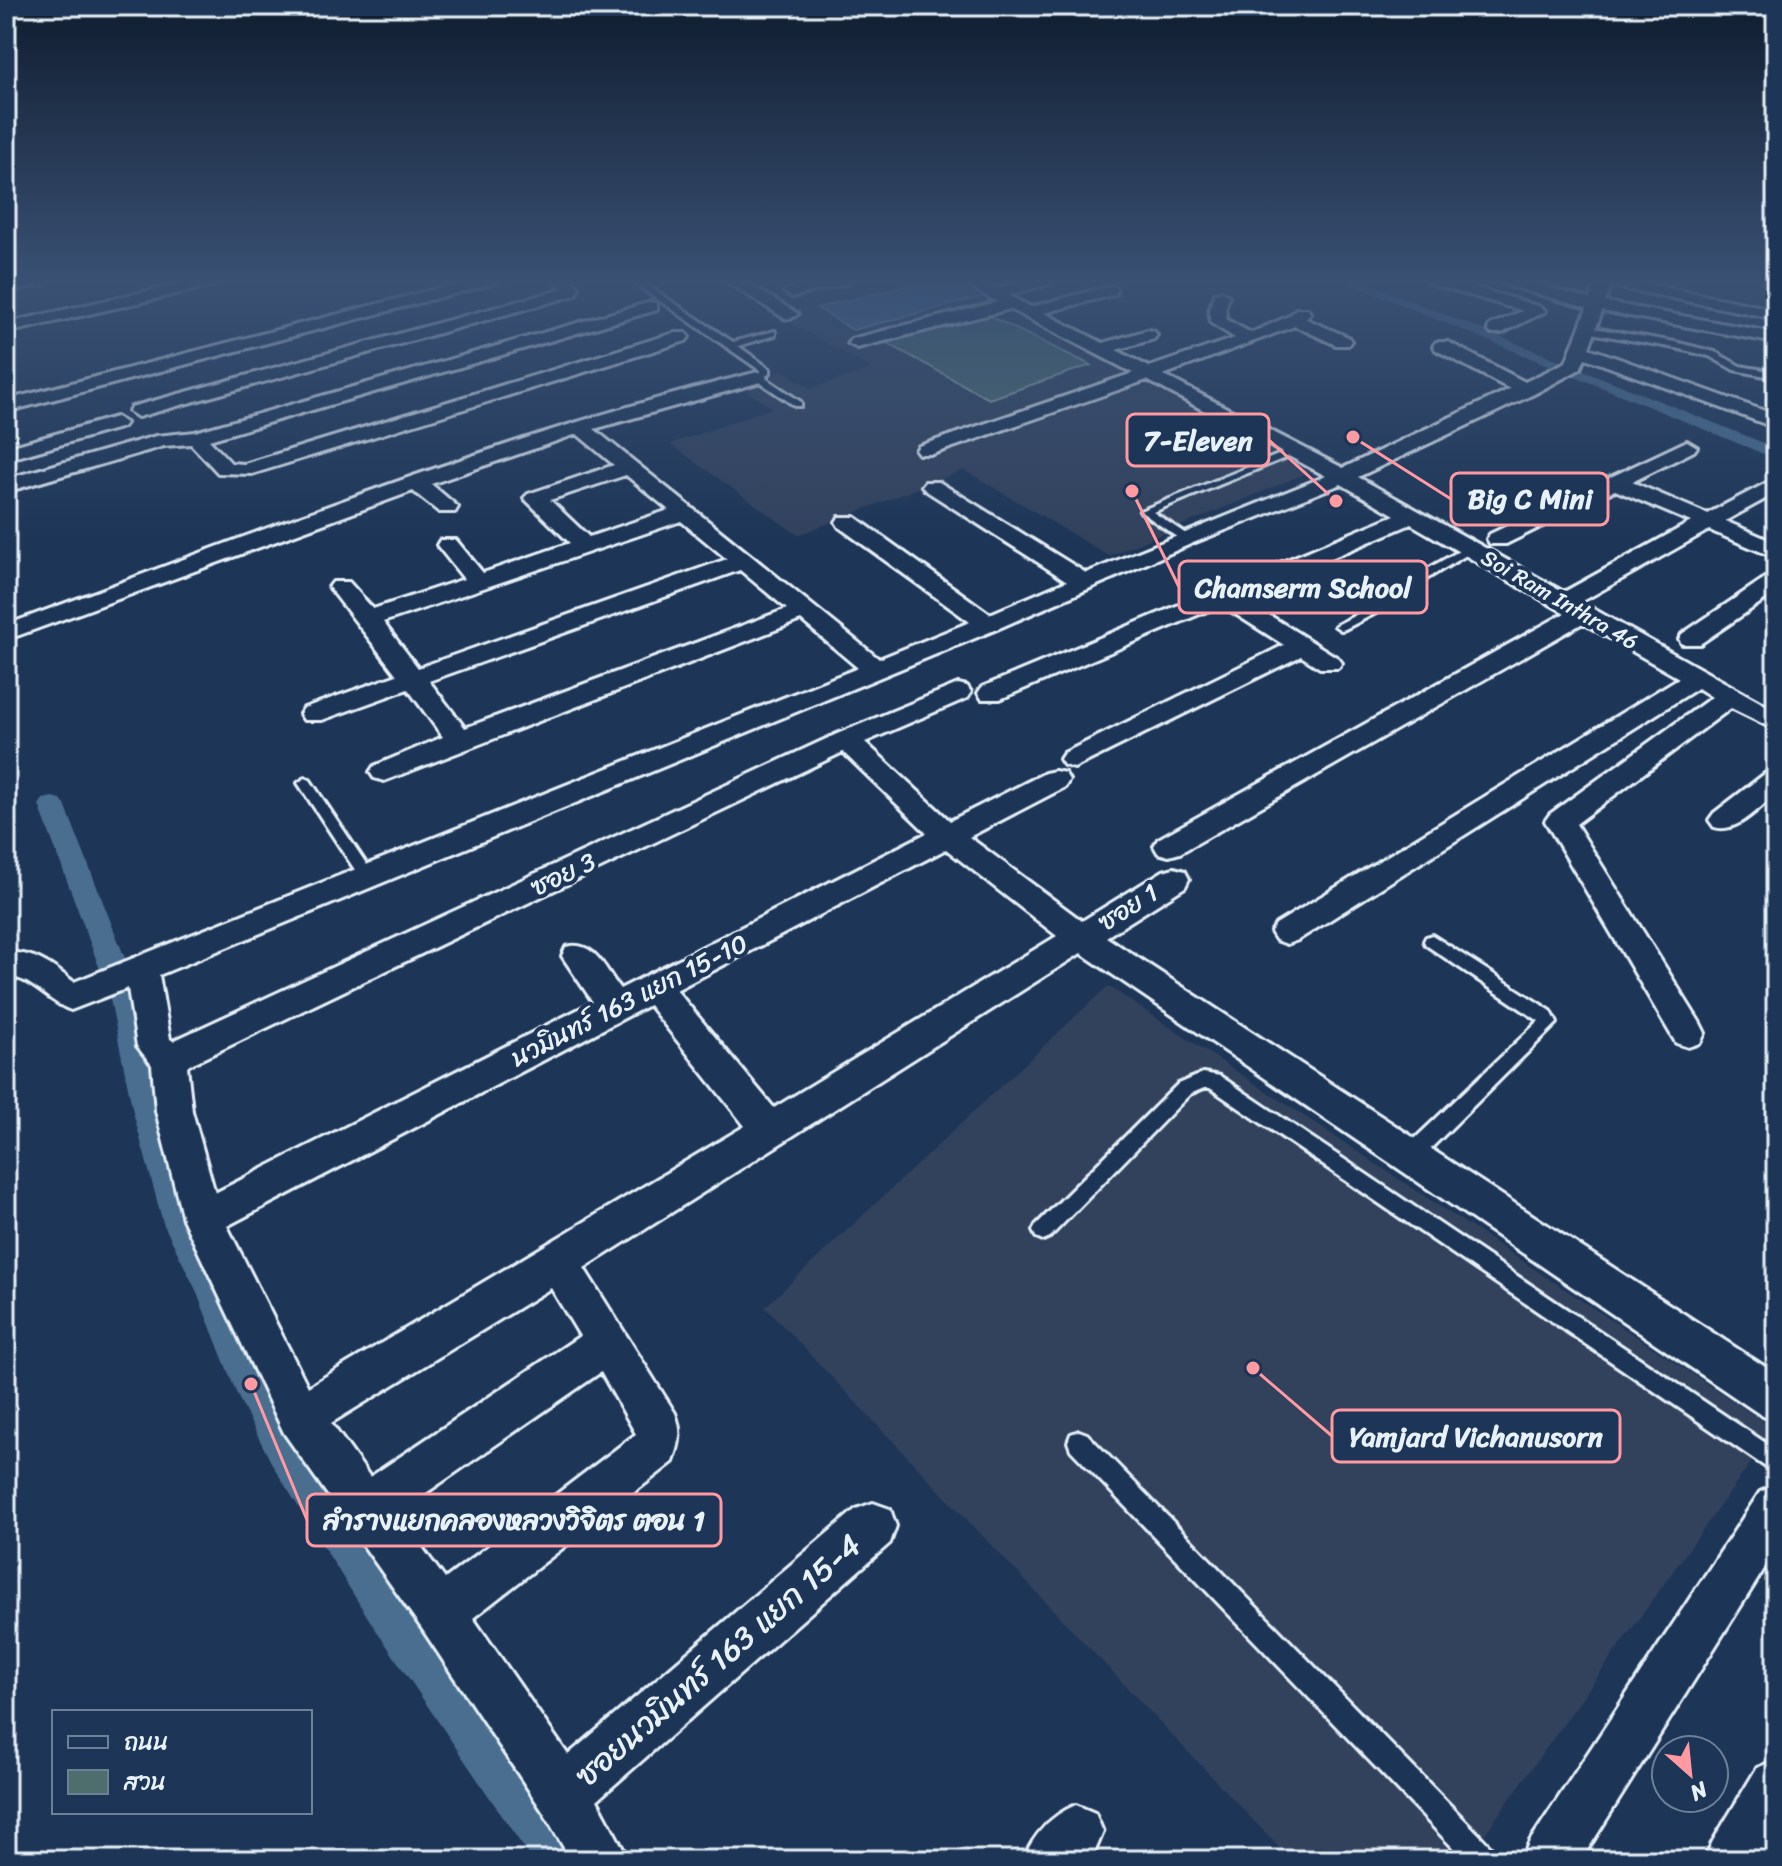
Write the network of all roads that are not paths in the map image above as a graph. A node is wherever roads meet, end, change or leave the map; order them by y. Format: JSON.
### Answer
{"nodes":[{"id":1,"x":153,"y":367,"type":"edge"},
{"id":2,"x":299,"y":367,"type":"edge"},
{"id":3,"x":444,"y":367,"type":"edge"},
{"id":4,"x":526,"y":367,"type":"edge"},
{"id":5,"x":579,"y":367,"type":"edge"},
{"id":6,"x":762,"y":367,"type":"edge"},
{"id":7,"x":1139,"y":367,"type":"edge"},
{"id":8,"x":1163,"y":367,"type":"edge"},
{"id":9,"x":1483,"y":367,"type":"edge"},
{"id":10,"x":1566,"y":367,"type":"edge"},
{"id":11,"x":1606,"y":367,"type":"edge"},
{"id":12,"x":1735,"y":367,"type":"edge"},
{"id":13,"x":1149,"y":372,"type":"junction"},
{"id":14,"x":1776,"y":375,"type":"edge"},
{"id":15,"x":758,"y":377,"type":"junction"},
{"id":16,"x":543,"y":378,"type":"junction"},
{"id":17,"x":107,"y":379,"type":"junction"},
{"id":18,"x":1527,"y":390,"type":"junction"},
{"id":19,"x":798,"y":404,"type":"dead end"},
{"id":20,"x":6,"y":406,"type":"edge"},
{"id":21,"x":138,"y":411,"type":"junction"},
{"id":22,"x":1776,"y":422,"type":"edge"},
{"id":23,"x":116,"y":423,"type":"dead end"},
{"id":24,"x":580,"y":427,"type":"junction"},
{"id":25,"x":914,"y":428,"type":"dead end"},
{"id":26,"x":196,"y":438,"type":"junction"},
{"id":27,"x":163,"y":440,"type":"junction"},
{"id":28,"x":1687,"y":447,"type":"dead end"},
{"id":29,"x":1297,"y":451,"type":"junction"},
{"id":30,"x":8,"y":453,"type":"edge"},
{"id":31,"x":630,"y":467,"type":"junction"},
{"id":32,"x":1343,"y":476,"type":"junction"},
{"id":33,"x":31,"y":479,"type":"junction"},
{"id":34,"x":7,"y":483,"type":"edge"},
{"id":35,"x":416,"y":483,"type":"junction"},
{"id":36,"x":1617,"y":483,"type":"junction"},
{"id":37,"x":1776,"y":484,"type":"edge"},
{"id":38,"x":932,"y":486,"type":"dead end"},
{"id":39,"x":447,"y":507,"type":"dead end"},
{"id":40,"x":685,"y":512,"type":"junction"},
{"id":41,"x":1414,"y":515,"type":"junction"},
{"id":42,"x":1706,"y":520,"type":"junction"},
{"id":43,"x":847,"y":522,"type":"dead end"},
{"id":44,"x":1185,"y":538,"type":"junction"},
{"id":45,"x":1498,"y":539,"type":"dead end"},
{"id":46,"x":583,"y":544,"type":"junction"},
{"id":47,"x":448,"y":545,"type":"dead end"},
{"id":48,"x":1472,"y":548,"type":"junction"},
{"id":49,"x":1776,"y":551,"type":"edge"},
{"id":50,"x":743,"y":561,"type":"junction"},
{"id":51,"x":477,"y":580,"type":"junction"},
{"id":52,"x":1776,"y":581,"type":"edge"},
{"id":53,"x":1084,"y":582,"type":"junction"},
{"id":54,"x":341,"y":587,"type":"dead end"},
{"id":55,"x":1220,"y":594,"type":"junction"},
{"id":56,"x":1572,"y":607,"type":"junction"},
{"id":57,"x":805,"y":610,"type":"junction"},
{"id":58,"x":368,"y":619,"type":"junction"},
{"id":59,"x":988,"y":624,"type":"junction"},
{"id":60,"x":1341,"y":626,"type":"dead end"},
{"id":61,"x":6,"y":633,"type":"edge"},
{"id":62,"x":1691,"y":639,"type":"dead end"},
{"id":63,"x":1302,"y":646,"type":"junction"},
{"id":64,"x":1329,"y":663,"type":"dead end"},
{"id":65,"x":874,"y":668,"type":"junction"},
{"id":66,"x":415,"y":677,"type":"junction"},
{"id":67,"x":1698,"y":677,"type":"junction"},
{"id":68,"x":958,"y":692,"type":"dead end"},
{"id":69,"x":991,"y":693,"type":"dead end"},
{"id":70,"x":1730,"y":696,"type":"junction"},
{"id":71,"x":313,"y":714,"type":"dead end"},
{"id":72,"x":1776,"y":722,"type":"edge"},
{"id":73,"x":460,"y":740,"type":"junction"},
{"id":74,"x":847,"y":740,"type":"junction"},
{"id":75,"x":384,"y":772,"type":"dead end"},
{"id":76,"x":1776,"y":780,"type":"edge"},
{"id":77,"x":305,"y":783,"type":"dead end"},
{"id":78,"x":1724,"y":820,"type":"dead end"},
{"id":79,"x":949,"y":835,"type":"junction"},
{"id":80,"x":1169,"y":846,"type":"dead end"},
{"id":81,"x":368,"y":878,"type":"junction"},
{"id":82,"x":1174,"y":879,"type":"dead end"},
{"id":83,"x":1287,"y":932,"type":"dead end"},
{"id":84,"x":1081,"y":936,"type":"junction"},
{"id":85,"x":1432,"y":941,"type":"dead end"},
{"id":86,"x":578,"y":956,"type":"dead end"},
{"id":87,"x":6,"y":965,"type":"edge"},
{"id":88,"x":137,"y":971,"type":"junction"},
{"id":89,"x":654,"y":987,"type":"junction"},
{"id":90,"x":615,"y":1008,"type":"junction"},
{"id":91,"x":1688,"y":1033,"type":"dead end"},
{"id":92,"x":169,"y":1059,"type":"junction"},
{"id":93,"x":770,"y":1130,"type":"junction"},
{"id":94,"x":1410,"y":1156,"type":"junction"},
{"id":95,"x":203,"y":1219,"type":"junction"},
{"id":96,"x":1043,"y":1231,"type":"dead end"},
{"id":97,"x":558,"y":1262,"type":"junction"},
{"id":98,"x":608,"y":1342,"type":"junction"},
{"id":99,"x":1776,"y":1400,"type":"edge"},
{"id":100,"x":300,"y":1417,"type":"junction"},
{"id":101,"x":1079,"y":1442,"type":"dead end"},
{"id":102,"x":1776,"y":1463,"type":"edge"},
{"id":103,"x":366,"y":1507,"type":"junction"},
{"id":104,"x":1776,"y":1508,"type":"edge"},
{"id":105,"x":873,"y":1526,"type":"dead end"},
{"id":106,"x":440,"y":1613,"type":"junction"},
{"id":107,"x":1776,"y":1787,"type":"edge"},
{"id":108,"x":563,"y":1794,"type":"junction"},
{"id":109,"x":601,"y":1860,"type":"edge"},
{"id":110,"x":1484,"y":1860,"type":"edge"},
{"id":111,"x":1549,"y":1860,"type":"edge"},
{"id":112,"x":1732,"y":1860,"type":"edge"}],
"edges":[{"from":1,"to":17,"type":"street"},
{"from":2,"to":21,"type":"street"},
{"from":3,"to":26,"type":"street"},
{"from":4,"to":16,"type":"street"},
{"from":5,"to":16,"type":"street"},
{"from":6,"to":15,"type":"lane"},
{"from":7,"to":13,"type":"street","name":"Soi Ram Inthra 46"},
{"from":8,"to":13,"type":"street"},
{"from":9,"to":18,"type":"street"},
{"from":10,"to":18,"type":"street"},
{"from":11,"to":22,"type":"street"},
{"from":12,"to":14,"type":"lane"},
{"from":13,"to":25,"type":"street"},
{"from":13,"to":29,"type":"street","name":"Soi Ram Inthra 46"},
{"from":15,"to":19,"type":"lane"},
{"from":15,"to":24,"type":"street"},
{"from":16,"to":26,"type":"street"},
{"from":17,"to":20,"type":"street"},
{"from":17,"to":21,"type":"street"},
{"from":18,"to":32,"type":"street"},
{"from":21,"to":27,"type":"street"},
{"from":23,"to":30,"type":"street"},
{"from":24,"to":31,"type":"street"},
{"from":24,"to":35,"type":"street"},
{"from":26,"to":27,"type":"street"},
{"from":27,"to":33,"type":"street"},
{"from":28,"to":36,"type":"street"},
{"from":29,"to":32,"type":"street","name":"Soi Ram Inthra 46"},
{"from":29,"to":44,"type":"lane"},
{"from":30,"to":33,"type":"street"},
{"from":31,"to":40,"type":"street"},
{"from":31,"to":46,"type":"street"},
{"from":32,"to":41,"type":"street","name":"Soi Ram Inthra 46"},
{"from":32,"to":44,"type":"street"},
{"from":33,"to":34,"type":"street"},
{"from":35,"to":39,"type":"street"},
{"from":35,"to":61,"type":"street"},
{"from":36,"to":42,"type":"street"},
{"from":36,"to":45,"type":"street"},
{"from":37,"to":42,"type":"street"},
{"from":38,"to":53,"type":"street"},
{"from":40,"to":46,"type":"street"},
{"from":40,"to":50,"type":"street"},
{"from":41,"to":48,"type":"street","name":"Soi Ram Inthra 46"},
{"from":41,"to":55,"type":"street"},
{"from":42,"to":49,"type":"street"},
{"from":42,"to":56,"type":"street"},
{"from":43,"to":59,"type":"street"},
{"from":44,"to":53,"type":"street"},
{"from":46,"to":51,"type":"street"},
{"from":47,"to":51,"type":"street"},
{"from":48,"to":56,"type":"street","name":"Soi Ram Inthra 46"},
{"from":48,"to":60,"type":"lane"},
{"from":50,"to":57,"type":"street"},
{"from":50,"to":66,"type":"street"},
{"from":51,"to":58,"type":"street"},
{"from":52,"to":62,"type":"street"},
{"from":53,"to":59,"type":"street"},
{"from":54,"to":58,"type":"street"},
{"from":55,"to":63,"type":"street"},
{"from":55,"to":69,"type":"street"},
{"from":56,"to":67,"type":"street","name":"Soi Ram Inthra 46"},
{"from":56,"to":80,"type":"street"},
{"from":57,"to":65,"type":"street"},
{"from":57,"to":73,"type":"street"},
{"from":58,"to":66,"type":"street"},
{"from":59,"to":65,"type":"street"},
{"from":63,"to":64,"type":"street"},
{"from":63,"to":79,"type":"street","name":"นวมินทร์ 163 แยก 15-10"},
{"from":65,"to":81,"type":"street"},
{"from":66,"to":71,"type":"street"},
{"from":66,"to":73,"type":"street"},
{"from":67,"to":70,"type":"street","name":"Soi Ram Inthra 46"},
{"from":67,"to":83,"type":"street"},
{"from":68,"to":74,"type":"street","name":"ซอย 3"},
{"from":70,"to":72,"type":"street","name":"Soi Ram Inthra 46"},
{"from":70,"to":91,"type":"street"},
{"from":73,"to":75,"type":"street"},
{"from":74,"to":79,"type":"street"},
{"from":74,"to":92,"type":"street","name":"ซอย 3"},
{"from":76,"to":78,"type":"street"},
{"from":77,"to":81,"type":"lane"},
{"from":79,"to":84,"type":"street"},
{"from":79,"to":89,"type":"street","name":"นวมินทร์ 163 แยก 15-10"},
{"from":81,"to":88,"type":"street"},
{"from":82,"to":84,"type":"street","name":"ซอย 1"},
{"from":84,"to":93,"type":"street","name":"ซอย 1"},
{"from":84,"to":94,"type":"street"},
{"from":85,"to":94,"type":"lane"},
{"from":86,"to":90,"type":"street"},
{"from":87,"to":88,"type":"street"},
{"from":88,"to":92,"type":"street"},
{"from":89,"to":90,"type":"street","name":"นวมินทร์ 163 แยก 15-10"},
{"from":89,"to":93,"type":"street"},
{"from":90,"to":95,"type":"street","name":"นวมินทร์ 163 แยก 15-10"},
{"from":92,"to":95,"type":"street"},
{"from":93,"to":97,"type":"street","name":"ซอย 1"},
{"from":94,"to":99,"type":"street"},
{"from":95,"to":100,"type":"street"},
{"from":96,"to":102,"type":"lane"},
{"from":97,"to":98,"type":"street"},
{"from":97,"to":100,"type":"street","name":"ซอย 1"},
{"from":98,"to":103,"type":"street"},
{"from":98,"to":106,"type":"street"},
{"from":100,"to":103,"type":"street"},
{"from":101,"to":110,"type":"lane"},
{"from":103,"to":106,"type":"street"},
{"from":104,"to":111,"type":"street"},
{"from":105,"to":108,"type":"street","name":"ซอยนวมินทร์ 163 แยก 15-4"},
{"from":106,"to":108,"type":"street"},
{"from":107,"to":112,"type":"street"},
{"from":108,"to":109,"type":"street"}]}
